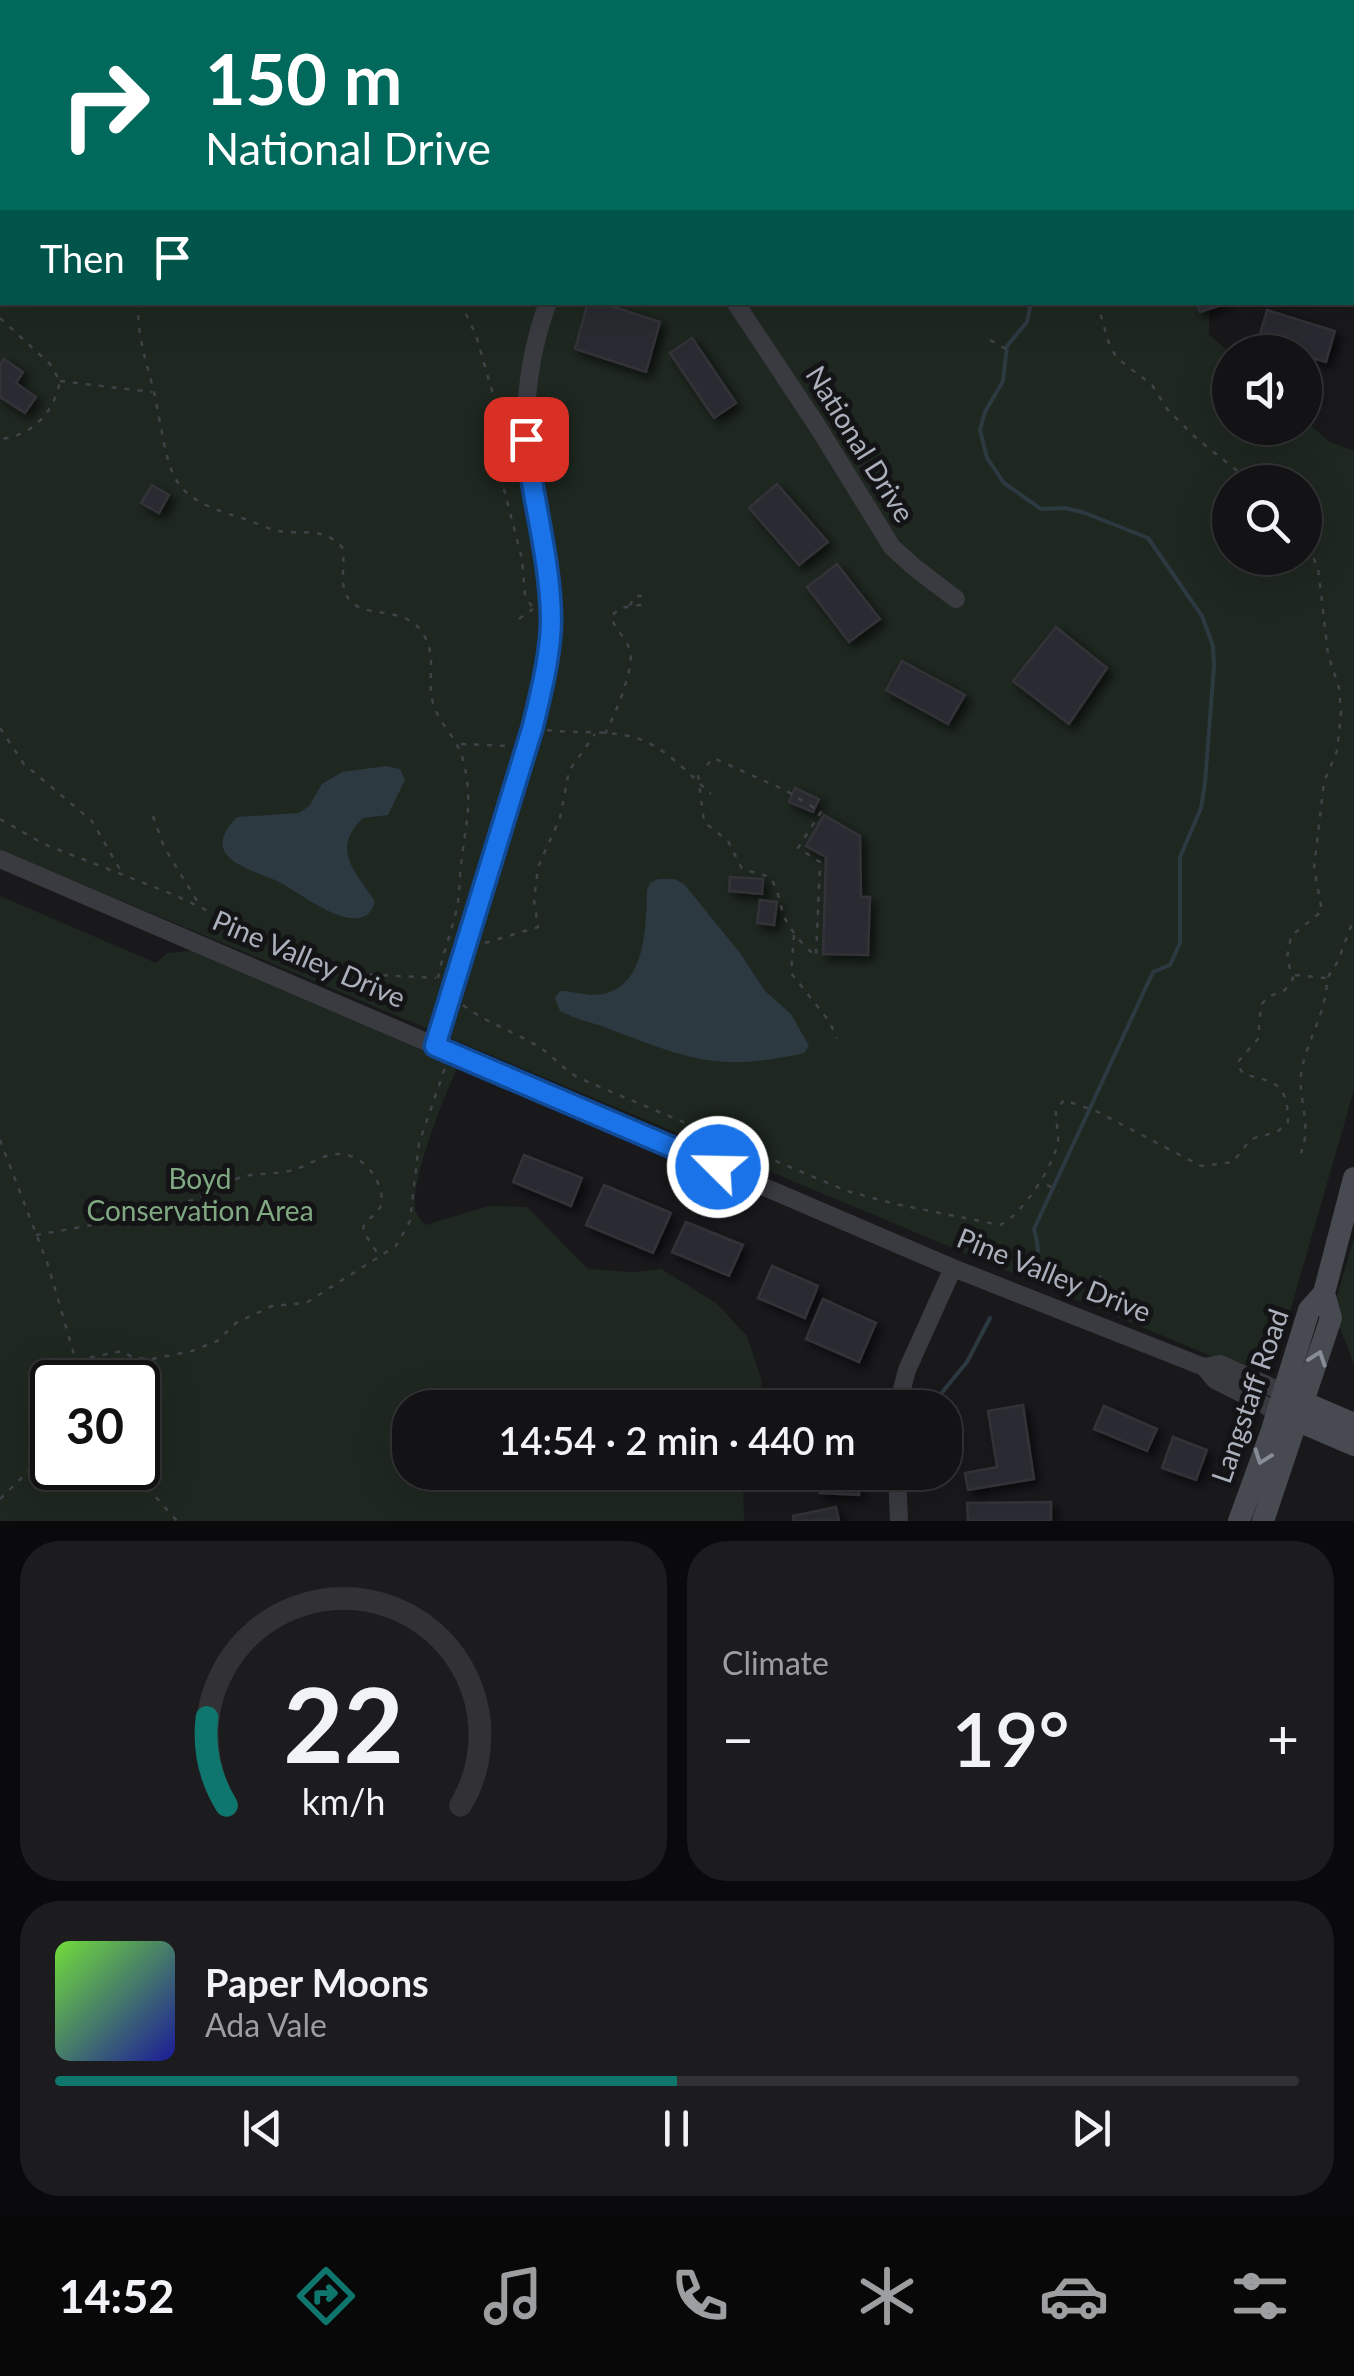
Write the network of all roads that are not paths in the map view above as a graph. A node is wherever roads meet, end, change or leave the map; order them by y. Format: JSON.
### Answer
{"nodes":[{"id":1,"x":547,"y":305,"type":"edge"},
{"id":2,"x":737,"y":305,"type":"edge"},
{"id":3,"x":956,"y":599,"type":"dead end"},
{"id":4,"x":0,"y":859,"type":"edge"},
{"id":5,"x":443,"y":1049,"type":"junction"},
{"id":6,"x":1354,"y":1178,"type":"edge"},
{"id":7,"x":953,"y":1268,"type":"junction"},
{"id":8,"x":902,"y":1390,"type":"edge"},
{"id":9,"x":1289,"y":1407,"type":"junction"},
{"id":10,"x":1354,"y":1424,"type":"edge"},
{"id":11,"x":1354,"y":1445,"type":"edge"},
{"id":12,"x":897,"y":1490,"type":"edge"},
{"id":13,"x":898,"y":1521,"type":"edge"},
{"id":14,"x":1238,"y":1521,"type":"edge"},
{"id":15,"x":1263,"y":1521,"type":"edge"}],
"edges":[{"from":1,"to":5,"type":"street"},
{"from":2,"to":3,"type":"street","name":"National Drive"},
{"from":4,"to":5,"type":"street","name":"Pine Valley Drive"},
{"from":5,"to":7,"type":"street","name":"Pine Valley Drive"},
{"from":6,"to":9,"type":"main road","name":"Langstaff Road"},
{"from":7,"to":8,"type":"street"},
{"from":7,"to":9,"type":"street","name":"Pine Valley Drive"},
{"from":9,"to":10,"type":"main road","name":"Pine Valley Drive"},
{"from":9,"to":11,"type":"main road","name":"Pine Valley Drive"},
{"from":9,"to":14,"type":"main road","name":"Langstaff Road","one_way":true},
{"from":9,"to":15,"type":"main road","name":"Langstaff Road"},
{"from":12,"to":13,"type":"street"}]}
